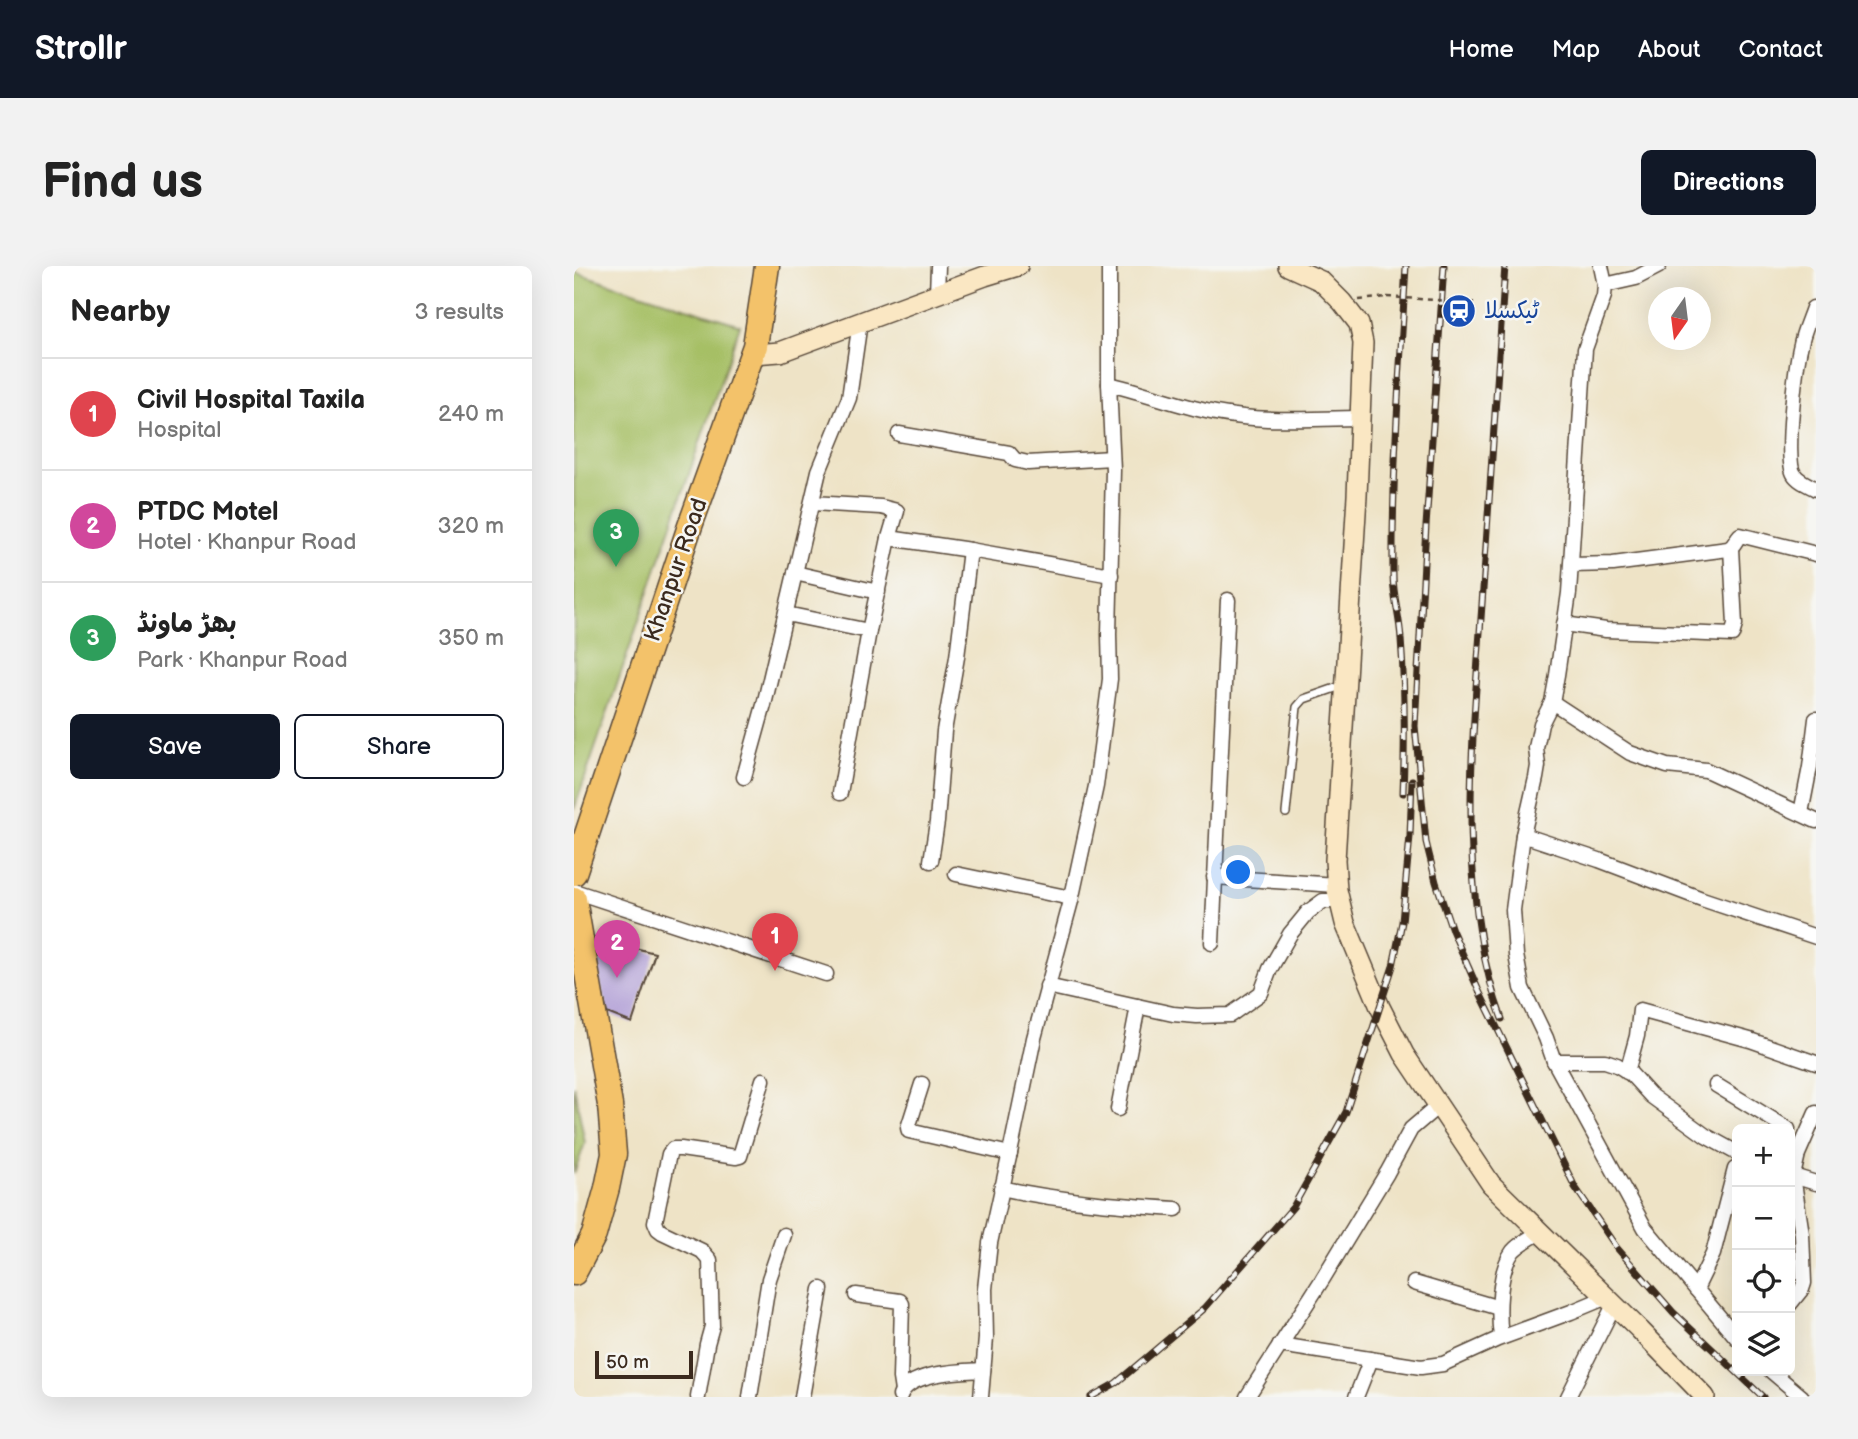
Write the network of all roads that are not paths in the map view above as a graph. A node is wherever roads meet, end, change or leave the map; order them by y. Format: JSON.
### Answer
{"nodes":[{"id":1,"x":767,"y":266,"type":"edge"},
{"id":2,"x":938,"y":266,"type":"edge"},
{"id":3,"x":1018,"y":266,"type":"edge"},
{"id":4,"x":1109,"y":266,"type":"edge"},
{"id":5,"x":1288,"y":266,"type":"edge"},
{"id":6,"x":1601,"y":266,"type":"edge"},
{"id":7,"x":1659,"y":266,"type":"edge"},
{"id":8,"x":1605,"y":285,"type":"junction"},
{"id":9,"x":937,"y":294,"type":"junction"},
{"id":10,"x":1816,"y":312,"type":"edge"},
{"id":11,"x":860,"y":322,"type":"junction"},
{"id":12,"x":753,"y":354,"type":"junction"},
{"id":13,"x":1109,"y":384,"type":"junction"},
{"id":14,"x":1360,"y":418,"type":"junction"},
{"id":15,"x":899,"y":435,"type":"dead end"},
{"id":16,"x":1112,"y":458,"type":"junction"},
{"id":17,"x":1816,"y":489,"type":"edge"},
{"id":18,"x":812,"y":503,"type":"junction"},
{"id":19,"x":889,"y":538,"type":"junction"},
{"id":20,"x":1731,"y":548,"type":"junction"},
{"id":21,"x":970,"y":550,"type":"junction"},
{"id":22,"x":1816,"y":554,"type":"edge"},
{"id":23,"x":1571,"y":565,"type":"junction"},
{"id":24,"x":795,"y":573,"type":"junction"},
{"id":25,"x":1111,"y":575,"type":"junction"},
{"id":26,"x":878,"y":592,"type":"junction"},
{"id":27,"x":1228,"y":600,"type":"dead end"},
{"id":28,"x":786,"y":614,"type":"junction"},
{"id":29,"x":1564,"y":624,"type":"junction"},
{"id":30,"x":869,"y":631,"type":"junction"},
{"id":31,"x":1346,"y":684,"type":"junction"},
{"id":32,"x":1552,"y":702,"type":"junction"},
{"id":33,"x":1816,"y":719,"type":"edge"},
{"id":34,"x":744,"y":777,"type":"dead end"},
{"id":35,"x":840,"y":793,"type":"dead end"},
{"id":36,"x":1286,"y":813,"type":"dead end"},
{"id":37,"x":1801,"y":813,"type":"junction"},
{"id":38,"x":1816,"y":821,"type":"edge"},
{"id":39,"x":1523,"y":835,"type":"junction"},
{"id":40,"x":930,"y":861,"type":"dead end"},
{"id":41,"x":574,"y":873,"type":"edge"},
{"id":42,"x":956,"y":874,"type":"dead end"},
{"id":43,"x":1214,"y":877,"type":"junction"},
{"id":44,"x":1338,"y":893,"type":"junction"},
{"id":45,"x":1072,"y":898,"type":"junction"},
{"id":46,"x":574,"y":903,"type":"edge"},
{"id":47,"x":1816,"y":937,"type":"edge"},
{"id":48,"x":1212,"y":943,"type":"dead end"},
{"id":49,"x":826,"y":975,"type":"dead end"},
{"id":50,"x":1046,"y":986,"type":"junction"},
{"id":51,"x":1138,"y":1006,"type":"junction"},
{"id":52,"x":1554,"y":1061,"type":"junction"},
{"id":53,"x":1816,"y":1063,"type":"edge"},
{"id":54,"x":1626,"y":1072,"type":"junction"},
{"id":55,"x":763,"y":1080,"type":"dead end"},
{"id":56,"x":922,"y":1084,"type":"dead end"},
{"id":57,"x":1716,"y":1085,"type":"dead end"},
{"id":58,"x":1438,"y":1106,"type":"junction"},
{"id":59,"x":1118,"y":1109,"type":"dead end"},
{"id":60,"x":1816,"y":1113,"type":"edge"},
{"id":61,"x":1779,"y":1124,"type":"edge"},
{"id":62,"x":1795,"y":1134,"type":"edge"},
{"id":63,"x":1804,"y":1139,"type":"junction"},
{"id":64,"x":1732,"y":1150,"type":"edge"},
{"id":65,"x":1010,"y":1154,"type":"junction"},
{"id":66,"x":1795,"y":1163,"type":"edge"},
{"id":67,"x":1795,"y":1176,"type":"edge"},
{"id":68,"x":1732,"y":1181,"type":"edge"},
{"id":69,"x":1816,"y":1183,"type":"edge"},
{"id":70,"x":1793,"y":1187,"type":"edge"},
{"id":71,"x":1001,"y":1188,"type":"junction"},
{"id":72,"x":1176,"y":1209,"type":"dead end"},
{"id":73,"x":1540,"y":1232,"type":"junction"},
{"id":74,"x":784,"y":1235,"type":"dead end"},
{"id":75,"x":574,"y":1273,"type":"edge"},
{"id":76,"x":1810,"y":1273,"type":"edge"},
{"id":77,"x":1414,"y":1283,"type":"dead end"},
{"id":78,"x":821,"y":1289,"type":"dead end"},
{"id":79,"x":1696,"y":1289,"type":"junction"},
{"id":80,"x":856,"y":1295,"type":"dead end"},
{"id":81,"x":1795,"y":1298,"type":"edge"},
{"id":82,"x":1610,"y":1301,"type":"junction"},
{"id":83,"x":1499,"y":1308,"type":"junction"},
{"id":84,"x":1732,"y":1332,"type":"edge"},
{"id":85,"x":1501,"y":1337,"type":"junction"},
{"id":86,"x":1280,"y":1345,"type":"junction"},
{"id":87,"x":1371,"y":1359,"type":"junction"},
{"id":88,"x":983,"y":1370,"type":"junction"},
{"id":89,"x":1777,"y":1376,"type":"edge"},
{"id":90,"x":901,"y":1394,"type":"edge"},
{"id":91,"x":698,"y":1397,"type":"edge"},
{"id":92,"x":750,"y":1397,"type":"edge"},
{"id":93,"x":802,"y":1397,"type":"edge"},
{"id":94,"x":981,"y":1397,"type":"edge"},
{"id":95,"x":1247,"y":1397,"type":"edge"},
{"id":96,"x":1356,"y":1397,"type":"edge"},
{"id":97,"x":1568,"y":1397,"type":"edge"},
{"id":98,"x":1705,"y":1397,"type":"edge"},
{"id":99,"x":1802,"y":1397,"type":"edge"}],
"edges":[{"from":1,"to":12,"type":"highway","name":"Khanpur Road"},
{"from":2,"to":9,"type":"street"},
{"from":3,"to":9,"type":"street"},
{"from":4,"to":13,"type":"street"},
{"from":5,"to":14,"type":"street"},
{"from":6,"to":8,"type":"street"},
{"from":7,"to":8,"type":"street"},
{"from":8,"to":23,"type":"street"},
{"from":9,"to":11,"type":"street"},
{"from":10,"to":17,"type":"street"},
{"from":11,"to":12,"type":"street"},
{"from":11,"to":18,"type":"street"},
{"from":12,"to":41,"type":"highway","name":"Khanpur Road"},
{"from":13,"to":14,"type":"street"},
{"from":13,"to":16,"type":"street"},
{"from":14,"to":31,"type":"street"},
{"from":15,"to":16,"type":"street"},
{"from":16,"to":25,"type":"street"},
{"from":18,"to":19,"type":"street"},
{"from":18,"to":24,"type":"street"},
{"from":19,"to":21,"type":"street"},
{"from":19,"to":26,"type":"street"},
{"from":20,"to":22,"type":"street"},
{"from":20,"to":23,"type":"street"},
{"from":20,"to":29,"type":"street"},
{"from":21,"to":25,"type":"street"},
{"from":21,"to":40,"type":"street"},
{"from":23,"to":29,"type":"street"},
{"from":24,"to":26,"type":"street"},
{"from":24,"to":28,"type":"street"},
{"from":25,"to":45,"type":"street"},
{"from":26,"to":30,"type":"street"},
{"from":27,"to":43,"type":"street"},
{"from":28,"to":30,"type":"street"},
{"from":28,"to":34,"type":"street"},
{"from":29,"to":32,"type":"street"},
{"from":30,"to":35,"type":"street"},
{"from":31,"to":36,"type":"lane"},
{"from":31,"to":44,"type":"street"},
{"from":32,"to":37,"type":"street"},
{"from":32,"to":39,"type":"street"},
{"from":33,"to":37,"type":"street"},
{"from":37,"to":38,"type":"street"},
{"from":39,"to":47,"type":"street"},
{"from":39,"to":52,"type":"street"},
{"from":42,"to":45,"type":"street"},
{"from":43,"to":44,"type":"street"},
{"from":43,"to":48,"type":"street"},
{"from":44,"to":51,"type":"street"},
{"from":44,"to":58,"type":"street"},
{"from":45,"to":50,"type":"street"},
{"from":46,"to":49,"type":"street"},
{"from":46,"to":75,"type":"highway"},
{"from":50,"to":51,"type":"street"},
{"from":50,"to":65,"type":"street"},
{"from":51,"to":59,"type":"street"},
{"from":52,"to":54,"type":"street"},
{"from":52,"to":79,"type":"street"},
{"from":53,"to":54,"type":"street"},
{"from":54,"to":64,"type":"street"},
{"from":55,"to":91,"type":"street"},
{"from":56,"to":65,"type":"street"},
{"from":57,"to":61,"type":"street"},
{"from":58,"to":73,"type":"street"},
{"from":58,"to":86,"type":"street"},
{"from":60,"to":63,"type":"street"},
{"from":62,"to":63,"type":"street"},
{"from":63,"to":66,"type":"street"},
{"from":65,"to":71,"type":"street"},
{"from":67,"to":69,"type":"street"},
{"from":68,"to":79,"type":"street"},
{"from":70,"to":76,"type":"street"},
{"from":71,"to":72,"type":"street"},
{"from":71,"to":88,"type":"street"},
{"from":73,"to":82,"type":"street"},
{"from":73,"to":83,"type":"street"},
{"from":74,"to":92,"type":"street"},
{"from":76,"to":81,"type":"street"},
{"from":77,"to":83,"type":"street"},
{"from":78,"to":93,"type":"street"},
{"from":79,"to":84,"type":"street"},
{"from":80,"to":90,"type":"street"},
{"from":82,"to":85,"type":"street"},
{"from":82,"to":97,"type":"street"},
{"from":82,"to":98,"type":"street"},
{"from":83,"to":85,"type":"street"},
{"from":85,"to":87,"type":"street"},
{"from":86,"to":87,"type":"street"},
{"from":86,"to":95,"type":"street"},
{"from":87,"to":96,"type":"street"},
{"from":88,"to":90,"type":"street"},
{"from":88,"to":94,"type":"street"},
{"from":89,"to":99,"type":"street"}]}
